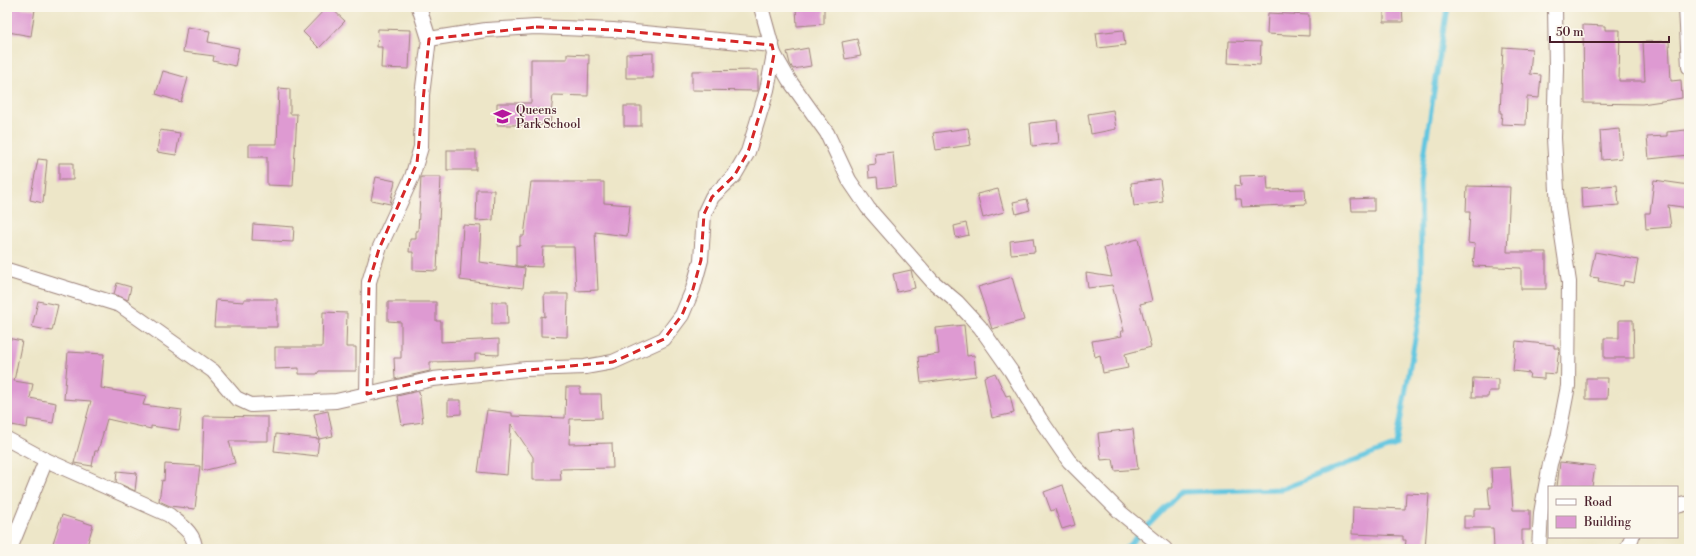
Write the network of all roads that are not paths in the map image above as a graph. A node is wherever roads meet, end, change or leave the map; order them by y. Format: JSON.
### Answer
{"nodes":[{"id":1,"x":419,"y":7,"type":"edge"},
{"id":2,"x":761,"y":7,"type":"edge"},
{"id":3,"x":1555,"y":7,"type":"edge"},
{"id":4,"x":1686,"y":7,"type":"edge"},
{"id":5,"x":429,"y":39,"type":"junction"},
{"id":6,"x":773,"y":49,"type":"junction"},
{"id":7,"x":1689,"y":67,"type":"edge"},
{"id":8,"x":7,"y":270,"type":"edge"},
{"id":9,"x":367,"y":394,"type":"junction"},
{"id":10,"x":7,"y":439,"type":"edge"},
{"id":11,"x":46,"y":460,"type":"junction"},
{"id":12,"x":1689,"y":503,"type":"edge"},
{"id":13,"x":1678,"y":506,"type":"edge"},
{"id":14,"x":1632,"y":538,"type":"edge"},
{"id":15,"x":10,"y":549,"type":"edge"},
{"id":16,"x":195,"y":549,"type":"edge"},
{"id":17,"x":1165,"y":549,"type":"edge"},
{"id":18,"x":1539,"y":549,"type":"edge"},
{"id":19,"x":1626,"y":549,"type":"edge"}],
"edges":[{"from":1,"to":5,"type":"street"},
{"from":2,"to":6,"type":"street"},
{"from":3,"to":18,"type":"street"},
{"from":4,"to":7,"type":"street"},
{"from":5,"to":6,"type":"street"},
{"from":5,"to":9,"type":"street"},
{"from":6,"to":9,"type":"street"},
{"from":6,"to":17,"type":"street"},
{"from":8,"to":9,"type":"street"},
{"from":10,"to":11,"type":"street"},
{"from":11,"to":15,"type":"street"},
{"from":11,"to":16,"type":"street"},
{"from":12,"to":13,"type":"street"},
{"from":14,"to":19,"type":"street"}]}
